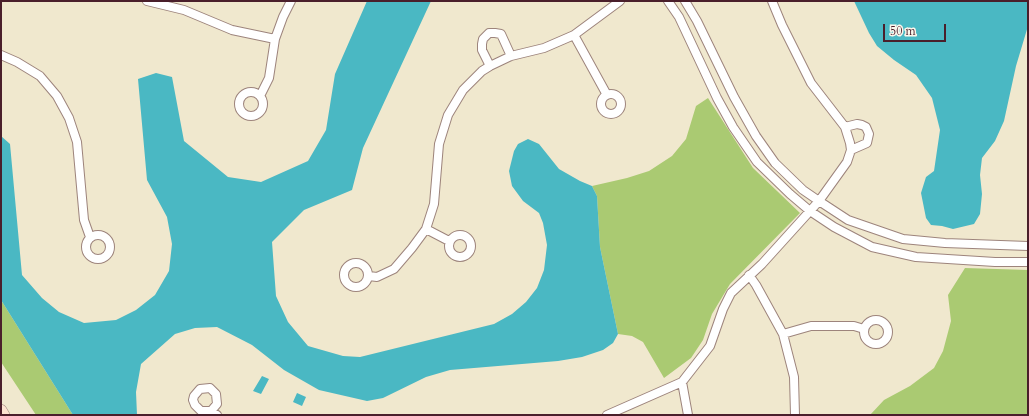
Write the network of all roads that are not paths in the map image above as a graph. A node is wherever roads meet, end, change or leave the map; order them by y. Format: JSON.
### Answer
{"nodes":[{"id":1,"x":147,"y":1,"type":"edge"},
{"id":2,"x":291,"y":1,"type":"edge"},
{"id":3,"x":620,"y":1,"type":"edge"},
{"id":4,"x":668,"y":1,"type":"edge"},
{"id":5,"x":685,"y":1,"type":"edge"},
{"id":6,"x":772,"y":1,"type":"edge"},
{"id":7,"x":574,"y":35,"type":"junction"},
{"id":8,"x":275,"y":39,"type":"junction"},
{"id":9,"x":1,"y":55,"type":"edge"},
{"id":10,"x":511,"y":56,"type":"junction"},
{"id":11,"x":490,"y":66,"type":"junction"},
{"id":12,"x":607,"y":94,"type":"dead end"},
{"id":13,"x":260,"y":96,"type":"dead end"},
{"id":14,"x":845,"y":127,"type":"junction"},
{"id":15,"x":850,"y":150,"type":"junction"},
{"id":16,"x":819,"y":201,"type":"junction"},
{"id":17,"x":810,"y":211,"type":"junction"},
{"id":18,"x":426,"y":229,"type":"junction"},
{"id":19,"x":90,"y":237,"type":"dead end"},
{"id":20,"x":449,"y":241,"type":"dead end"},
{"id":21,"x":1028,"y":246,"type":"edge"},
{"id":22,"x":1028,"y":262,"type":"edge"},
{"id":23,"x":749,"y":275,"type":"junction"},
{"id":24,"x":369,"y":276,"type":"dead end"},
{"id":25,"x":864,"y":329,"type":"dead end"},
{"id":26,"x":783,"y":334,"type":"junction"},
{"id":27,"x":682,"y":382,"type":"junction"},
{"id":28,"x":1,"y":410,"type":"edge"},
{"id":29,"x":4,"y":415,"type":"edge"},
{"id":30,"x":607,"y":415,"type":"edge"},
{"id":31,"x":688,"y":415,"type":"edge"},
{"id":32,"x":795,"y":415,"type":"edge"}],
"edges":[{"from":1,"to":8,"type":"street"},
{"from":2,"to":8,"type":"street"},
{"from":3,"to":7,"type":"street"},
{"from":4,"to":17,"type":"street"},
{"from":5,"to":16,"type":"street"},
{"from":6,"to":14,"type":"street"},
{"from":7,"to":10,"type":"street"},
{"from":7,"to":12,"type":"street"},
{"from":8,"to":13,"type":"street"},
{"from":9,"to":19,"type":"street"},
{"from":10,"to":11,"type":"street"},
{"from":10,"to":11,"type":"street"},
{"from":11,"to":18,"type":"street"},
{"from":14,"to":15,"type":"street"},
{"from":14,"to":15,"type":"street"},
{"from":15,"to":16,"type":"street"},
{"from":16,"to":17,"type":"street"},
{"from":16,"to":21,"type":"street"},
{"from":17,"to":22,"type":"street"},
{"from":17,"to":23,"type":"street"},
{"from":18,"to":20,"type":"street"},
{"from":18,"to":24,"type":"street"},
{"from":23,"to":26,"type":"street"},
{"from":23,"to":27,"type":"street"},
{"from":25,"to":26,"type":"street"},
{"from":26,"to":32,"type":"street"},
{"from":27,"to":30,"type":"street"},
{"from":27,"to":31,"type":"street"},
{"from":28,"to":29,"type":"street"}]}
